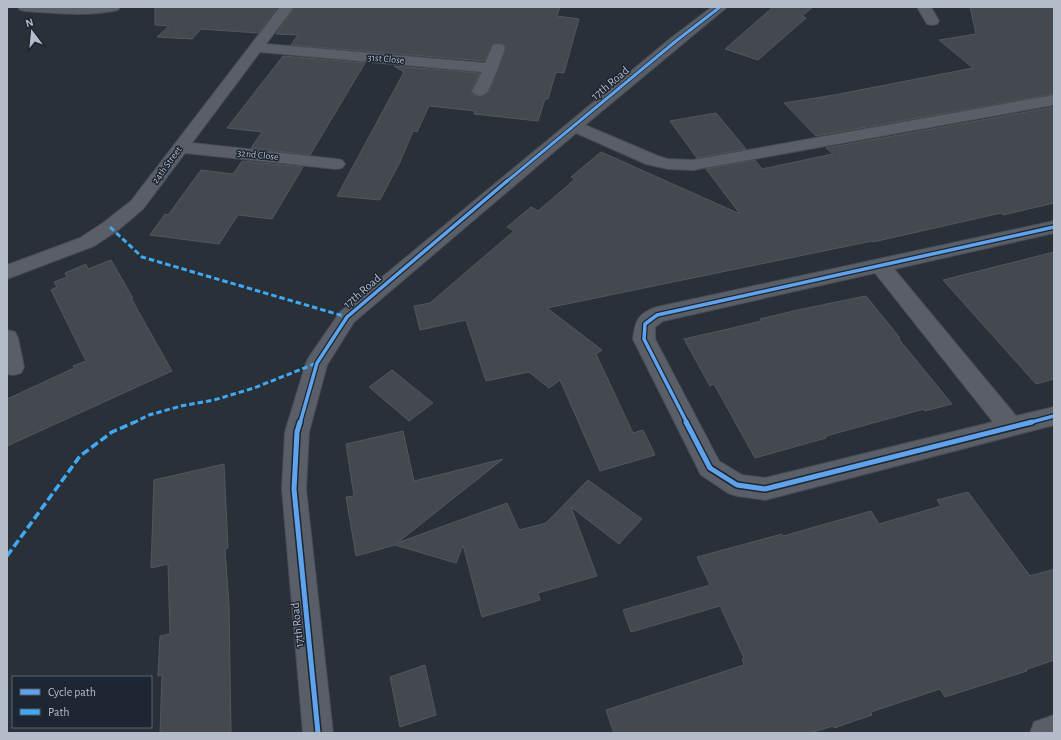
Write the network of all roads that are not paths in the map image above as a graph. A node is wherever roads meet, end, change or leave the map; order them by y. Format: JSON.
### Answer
{"nodes":[{"id":1,"x":25,"y":7,"type":"edge"},
{"id":2,"x":113,"y":7,"type":"edge"},
{"id":3,"x":287,"y":7,"type":"edge"},
{"id":4,"x":720,"y":7,"type":"edge"},
{"id":5,"x":924,"y":7,"type":"edge"},
{"id":6,"x":932,"y":21,"type":"dead end"},
{"id":7,"x":256,"y":47,"type":"junction"},
{"id":8,"x":498,"y":48,"type":"dead end"},
{"id":9,"x":491,"y":68,"type":"junction"},
{"id":10,"x":480,"y":91,"type":"dead end"},
{"id":11,"x":1054,"y":100,"type":"edge"},
{"id":12,"x":574,"y":126,"type":"junction"},
{"id":13,"x":180,"y":147,"type":"junction"},
{"id":14,"x":336,"y":164,"type":"dead end"},
{"id":15,"x":1054,"y":227,"type":"edge"},
{"id":16,"x":880,"y":266,"type":"junction"},
{"id":17,"x":7,"y":272,"type":"edge"},
{"id":18,"x":7,"y":338,"type":"edge"},
{"id":19,"x":13,"y":367,"type":"dead end"},
{"id":20,"x":1054,"y":416,"type":"edge"},
{"id":21,"x":1011,"y":427,"type":"junction"},
{"id":22,"x":1054,"y":730,"type":"edge"},
{"id":23,"x":318,"y":733,"type":"edge"},
{"id":24,"x":1045,"y":733,"type":"edge"}],
"edges":[{"from":1,"to":2,"type":"street"},
{"from":3,"to":7,"type":"street","name":"24th Street"},
{"from":4,"to":12,"type":"street","name":"17th Road"},
{"from":5,"to":6,"type":"street"},
{"from":7,"to":9,"type":"street","name":"31st Close"},
{"from":7,"to":13,"type":"street","name":"24th Street"},
{"from":8,"to":9,"type":"street"},
{"from":9,"to":10,"type":"street"},
{"from":11,"to":12,"type":"street"},
{"from":12,"to":23,"type":"street","name":"17th Road"},
{"from":13,"to":14,"type":"street","name":"32nd Close"},
{"from":13,"to":17,"type":"street","name":"24th Street"},
{"from":15,"to":16,"type":"street"},
{"from":16,"to":21,"type":"street"},
{"from":16,"to":21,"type":"street"},
{"from":18,"to":19,"type":"street"},
{"from":20,"to":21,"type":"street"},
{"from":22,"to":24,"type":"street"}]}
